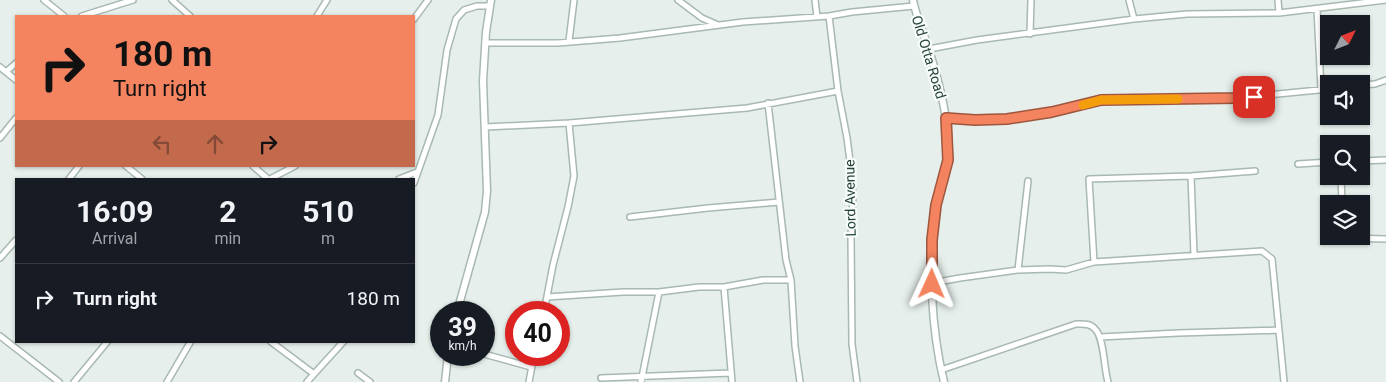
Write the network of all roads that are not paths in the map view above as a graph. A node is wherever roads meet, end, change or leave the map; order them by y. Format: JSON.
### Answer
{"nodes":[{"id":1,"x":44,"y":0,"type":"edge"},
{"id":2,"x":133,"y":0,"type":"edge"},
{"id":3,"x":172,"y":0,"type":"edge"},
{"id":4,"x":327,"y":0,"type":"edge"},
{"id":5,"x":428,"y":0,"type":"edge"},
{"id":6,"x":574,"y":0,"type":"edge"},
{"id":7,"x":678,"y":0,"type":"edge"},
{"id":8,"x":815,"y":0,"type":"edge"},
{"id":9,"x":1031,"y":0,"type":"edge"},
{"id":10,"x":1129,"y":0,"type":"edge"},
{"id":11,"x":1278,"y":0,"type":"edge"},
{"id":12,"x":1386,"y":0,"type":"edge"},
{"id":13,"x":491,"y":3,"type":"edge"},
{"id":14,"x":913,"y":3,"type":"edge"},
{"id":15,"x":1317,"y":9,"type":"junction"},
{"id":16,"x":1279,"y":13,"type":"junction"},
{"id":17,"x":63,"y":15,"type":"edge"},
{"id":18,"x":85,"y":15,"type":"edge"},
{"id":19,"x":189,"y":15,"type":"edge"},
{"id":20,"x":318,"y":15,"type":"edge"},
{"id":21,"x":829,"y":16,"type":"junction"},
{"id":22,"x":415,"y":17,"type":"edge"},
{"id":23,"x":817,"y":17,"type":"junction"},
{"id":24,"x":1134,"y":19,"type":"junction"},
{"id":25,"x":718,"y":25,"type":"junction"},
{"id":26,"x":1030,"y":34,"type":"junction"},
{"id":27,"x":570,"y":41,"type":"junction"},
{"id":28,"x":485,"y":43,"type":"junction"},
{"id":29,"x":929,"y":49,"type":"junction"},
{"id":30,"x":15,"y":64,"type":"edge"},
{"id":31,"x":0,"y":67,"type":"edge"},
{"id":32,"x":6,"y":72,"type":"junction"},
{"id":33,"x":1320,"y":75,"type":"edge"},
{"id":34,"x":15,"y":79,"type":"edge"},
{"id":35,"x":1386,"y":80,"type":"edge"},
{"id":36,"x":1370,"y":84,"type":"edge"},
{"id":37,"x":1320,"y":89,"type":"edge"},
{"id":38,"x":838,"y":90,"type":"junction"},
{"id":39,"x":768,"y":103,"type":"junction"},
{"id":40,"x":946,"y":118,"type":"junction"},
{"id":41,"x":15,"y":119,"type":"edge"},
{"id":42,"x":569,"y":123,"type":"junction"},
{"id":43,"x":486,"y":126,"type":"junction"},
{"id":44,"x":0,"y":138,"type":"edge"},
{"id":45,"x":1386,"y":160,"type":"edge"},
{"id":46,"x":1370,"y":161,"type":"edge"},
{"id":47,"x":1320,"y":163,"type":"edge"},
{"id":48,"x":1298,"y":164,"type":"dead end"},
{"id":49,"x":79,"y":167,"type":"edge"},
{"id":50,"x":127,"y":167,"type":"edge"},
{"id":51,"x":253,"y":167,"type":"edge"},
{"id":52,"x":293,"y":167,"type":"edge"},
{"id":53,"x":1255,"y":171,"type":"dead end"},
{"id":54,"x":417,"y":172,"type":"junction"},
{"id":55,"x":1190,"y":176,"type":"junction"},
{"id":56,"x":70,"y":178,"type":"edge"},
{"id":57,"x":141,"y":178,"type":"edge"},
{"id":58,"x":268,"y":178,"type":"edge"},
{"id":59,"x":271,"y":178,"type":"edge"},
{"id":60,"x":402,"y":178,"type":"edge"},
{"id":61,"x":415,"y":179,"type":"edge"},
{"id":62,"x":1028,"y":181,"type":"dead end"},
{"id":63,"x":779,"y":202,"type":"junction"},
{"id":64,"x":630,"y":217,"type":"dead end"},
{"id":65,"x":1370,"y":238,"type":"edge"},
{"id":66,"x":1386,"y":238,"type":"edge"},
{"id":67,"x":15,"y":243,"type":"edge"},
{"id":68,"x":1194,"y":255,"type":"junction"},
{"id":69,"x":0,"y":258,"type":"edge"},
{"id":70,"x":1094,"y":262,"type":"junction"},
{"id":71,"x":1018,"y":270,"type":"junction"},
{"id":72,"x":792,"y":280,"type":"junction"},
{"id":73,"x":932,"y":284,"type":"junction"},
{"id":74,"x":724,"y":287,"type":"junction"},
{"id":75,"x":659,"y":292,"type":"junction"},
{"id":76,"x":547,"y":297,"type":"junction"},
{"id":77,"x":460,"y":301,"type":"edge"},
{"id":78,"x":546,"y":301,"type":"edge"},
{"id":79,"x":1278,"y":330,"type":"junction"},
{"id":80,"x":0,"y":336,"type":"edge"},
{"id":81,"x":1100,"y":338,"type":"junction"},
{"id":82,"x":106,"y":343,"type":"edge"},
{"id":83,"x":190,"y":343,"type":"edge"},
{"id":84,"x":273,"y":343,"type":"edge"},
{"id":85,"x":342,"y":343,"type":"edge"},
{"id":86,"x":447,"y":366,"type":"edge"},
{"id":87,"x":531,"y":366,"type":"edge"},
{"id":88,"x":941,"y":370,"type":"junction"},
{"id":89,"x":358,"y":373,"type":"dead end"},
{"id":90,"x":730,"y":373,"type":"junction"},
{"id":91,"x":314,"y":374,"type":"junction"},
{"id":92,"x":601,"y":378,"type":"dead end"},
{"id":93,"x":642,"y":380,"type":"edge"},
{"id":94,"x":59,"y":382,"type":"edge"},
{"id":95,"x":74,"y":382,"type":"edge"},
{"id":96,"x":167,"y":382,"type":"edge"},
{"id":97,"x":307,"y":382,"type":"edge"},
{"id":98,"x":370,"y":382,"type":"edge"},
{"id":99,"x":445,"y":382,"type":"edge"},
{"id":100,"x":529,"y":382,"type":"edge"},
{"id":101,"x":732,"y":382,"type":"edge"},
{"id":102,"x":800,"y":382,"type":"edge"},
{"id":103,"x":857,"y":382,"type":"edge"},
{"id":104,"x":944,"y":382,"type":"edge"},
{"id":105,"x":1108,"y":382,"type":"edge"},
{"id":106,"x":1284,"y":382,"type":"edge"}],
"edges":[{"from":1,"to":17,"type":"street"},
{"from":2,"to":18,"type":"street"},
{"from":3,"to":19,"type":"street"},
{"from":4,"to":20,"type":"street"},
{"from":5,"to":22,"type":"street"},
{"from":6,"to":27,"type":"street"},
{"from":7,"to":25,"type":"street"},
{"from":8,"to":23,"type":"street"},
{"from":9,"to":26,"type":"street"},
{"from":10,"to":24,"type":"street"},
{"from":11,"to":16,"type":"street"},
{"from":12,"to":15,"type":"street"},
{"from":13,"to":28,"type":"street"},
{"from":13,"to":54,"type":"street"},
{"from":14,"to":21,"type":"street"},
{"from":14,"to":29,"type":"street","name":"Old Otta Road"},
{"from":15,"to":16,"type":"street"},
{"from":15,"to":33,"type":"street"},
{"from":16,"to":24,"type":"street"},
{"from":21,"to":23,"type":"street"},
{"from":21,"to":38,"type":"street","name":"Lord Avenue"},
{"from":23,"to":25,"type":"street"},
{"from":24,"to":26,"type":"street"},
{"from":25,"to":27,"type":"street"},
{"from":26,"to":29,"type":"street"},
{"from":27,"to":28,"type":"street"},
{"from":28,"to":43,"type":"street"},
{"from":29,"to":40,"type":"street","name":"Old Otta Road"},
{"from":30,"to":32,"type":"street"},
{"from":31,"to":32,"type":"street"},
{"from":32,"to":34,"type":"street"},
{"from":35,"to":36,"type":"street"},
{"from":37,"to":40,"type":"street"},
{"from":38,"to":39,"type":"street"},
{"from":38,"to":103,"type":"street","name":"Lord Avenue"},
{"from":39,"to":42,"type":"street"},
{"from":39,"to":63,"type":"street"},
{"from":40,"to":73,"type":"street","name":"Old Otta Road"},
{"from":41,"to":44,"type":"street"},
{"from":42,"to":43,"type":"street"},
{"from":42,"to":76,"type":"street"},
{"from":43,"to":77,"type":"street"},
{"from":45,"to":46,"type":"street"},
{"from":47,"to":48,"type":"street"},
{"from":49,"to":56,"type":"street"},
{"from":50,"to":57,"type":"street"},
{"from":51,"to":58,"type":"street"},
{"from":52,"to":59,"type":"street"},
{"from":53,"to":55,"type":"street"},
{"from":54,"to":60,"type":"street"},
{"from":54,"to":61,"type":"street"},
{"from":55,"to":68,"type":"street"},
{"from":55,"to":70,"type":"street"},
{"from":62,"to":71,"type":"street"},
{"from":63,"to":64,"type":"street"},
{"from":63,"to":72,"type":"street"},
{"from":65,"to":66,"type":"street"},
{"from":67,"to":69,"type":"street"},
{"from":68,"to":70,"type":"street"},
{"from":68,"to":79,"type":"street"},
{"from":70,"to":71,"type":"street"},
{"from":71,"to":73,"type":"street"},
{"from":72,"to":74,"type":"street"},
{"from":72,"to":102,"type":"street"},
{"from":73,"to":88,"type":"street","name":"Old Otta Road"},
{"from":74,"to":75,"type":"street"},
{"from":74,"to":90,"type":"street"},
{"from":75,"to":76,"type":"street"},
{"from":75,"to":93,"type":"street"},
{"from":76,"to":78,"type":"street"},
{"from":79,"to":81,"type":"street"},
{"from":79,"to":106,"type":"street"},
{"from":80,"to":94,"type":"street"},
{"from":81,"to":88,"type":"street"},
{"from":81,"to":105,"type":"street"},
{"from":82,"to":95,"type":"street"},
{"from":83,"to":96,"type":"street"},
{"from":84,"to":91,"type":"street"},
{"from":85,"to":91,"type":"street"},
{"from":86,"to":99,"type":"street"},
{"from":87,"to":100,"type":"street"},
{"from":88,"to":104,"type":"street","name":"Old Otta Road"},
{"from":89,"to":98,"type":"street"},
{"from":90,"to":93,"type":"street"},
{"from":90,"to":101,"type":"street"},
{"from":91,"to":97,"type":"street"},
{"from":92,"to":93,"type":"street"}]}
